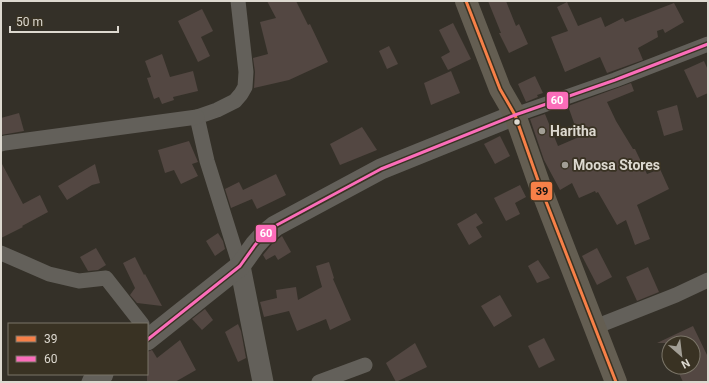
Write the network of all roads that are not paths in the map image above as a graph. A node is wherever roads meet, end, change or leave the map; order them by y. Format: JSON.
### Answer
{"nodes":[{"id":1,"x":238,"y":1,"type":"edge"},
{"id":2,"x":466,"y":1,"type":"edge"},
{"id":3,"x":708,"y":44,"type":"edge"},
{"id":4,"x":515,"y":114,"type":"junction"},
{"id":5,"x":197,"y":117,"type":"junction"},
{"id":6,"x":1,"y":144,"type":"edge"},
{"id":7,"x":1,"y":254,"type":"edge"},
{"id":8,"x":240,"y":266,"type":"junction"},
{"id":9,"x":708,"y":280,"type":"edge"},
{"id":10,"x":140,"y":323,"type":"edge"},
{"id":11,"x":595,"y":327,"type":"junction"},
{"id":12,"x":148,"y":332,"type":"edge"},
{"id":13,"x":366,"y":365,"type":"dead end"},
{"id":14,"x":102,"y":375,"type":"edge"},
{"id":15,"x":92,"y":382,"type":"edge"},
{"id":16,"x":262,"y":382,"type":"edge"},
{"id":17,"x":319,"y":382,"type":"edge"},
{"id":18,"x":616,"y":382,"type":"edge"}],
"edges":[{"from":1,"to":5,"type":"street"},
{"from":2,"to":4,"type":"main road"},
{"from":3,"to":4,"type":"street"},
{"from":4,"to":8,"type":"main road"},
{"from":4,"to":11,"type":"main road"},
{"from":5,"to":6,"type":"street"},
{"from":5,"to":8,"type":"street"},
{"from":7,"to":10,"type":"street"},
{"from":8,"to":12,"type":"main road"},
{"from":8,"to":16,"type":"main road"},
{"from":9,"to":11,"type":"street"},
{"from":11,"to":18,"type":"main road"},
{"from":13,"to":17,"type":"street"},
{"from":14,"to":15,"type":"main road"}]}
